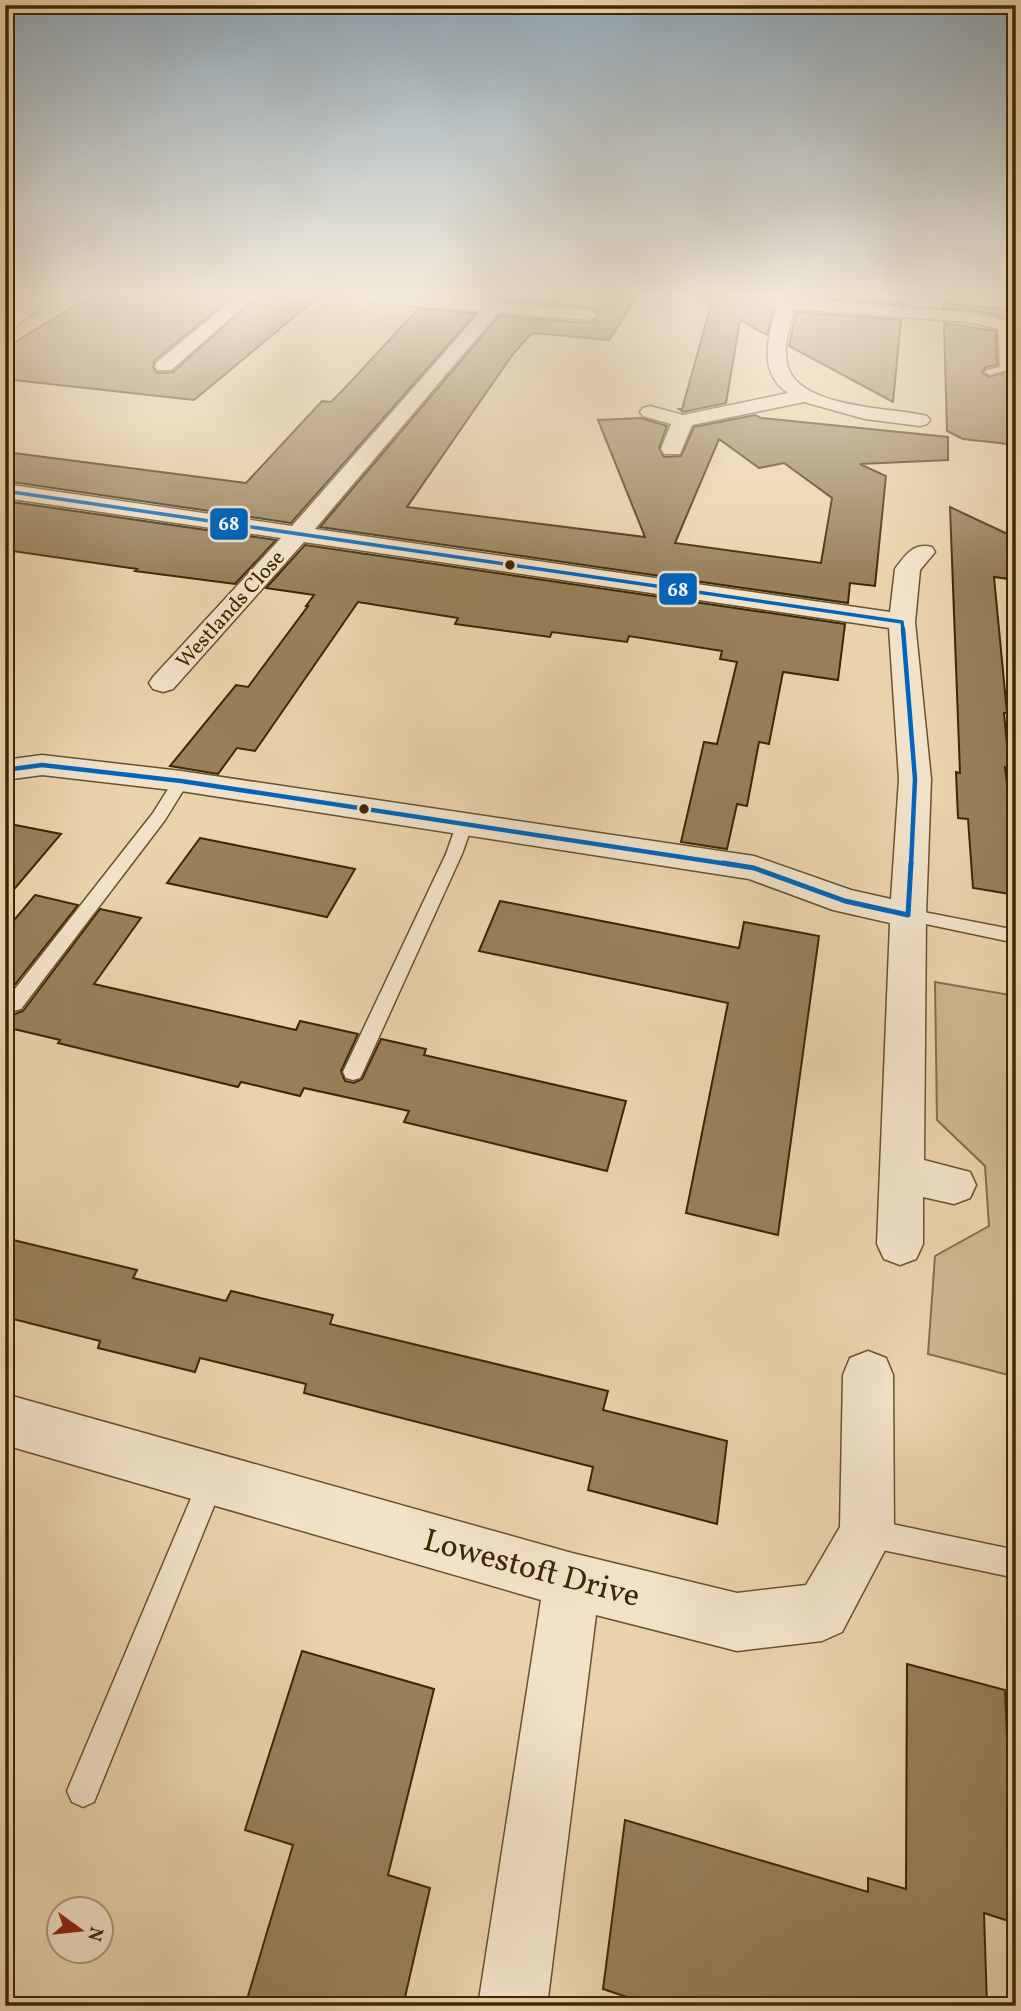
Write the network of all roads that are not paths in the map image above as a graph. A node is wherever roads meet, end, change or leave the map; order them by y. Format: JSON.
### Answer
{"nodes":[{"id":1,"x":421,"y":392,"type":"edge"},
{"id":2,"x":799,"y":392,"type":"edge"},
{"id":3,"x":804,"y":396,"type":"junction"},
{"id":4,"x":650,"y":412,"type":"dead end"},
{"id":5,"x":683,"y":421,"type":"junction"},
{"id":6,"x":925,"y":421,"type":"dead end"},
{"id":7,"x":672,"y":449,"type":"dead end"},
{"id":8,"x":5,"y":491,"type":"edge"},
{"id":9,"x":297,"y":535,"type":"junction"},
{"id":10,"x":923,"y":552,"type":"dead end"},
{"id":11,"x":902,"y":622,"type":"junction"},
{"id":12,"x":163,"y":683,"type":"dead end"},
{"id":13,"x":5,"y":770,"type":"edge"},
{"id":14,"x":181,"y":781,"type":"junction"},
{"id":15,"x":465,"y":823,"type":"junction"},
{"id":16,"x":908,"y":915,"type":"junction"},
{"id":17,"x":1016,"y":937,"type":"edge"},
{"id":18,"x":14,"y":1004,"type":"dead end"},
{"id":19,"x":354,"y":1072,"type":"dead end"},
{"id":20,"x":902,"y":1174,"type":"junction"},
{"id":21,"x":954,"y":1185,"type":"dead end"},
{"id":22,"x":900,"y":1244,"type":"dead end"},
{"id":23,"x":868,"y":1375,"type":"dead end"},
{"id":24,"x":5,"y":1419,"type":"edge"},
{"id":25,"x":212,"y":1478,"type":"junction"},
{"id":26,"x":867,"y":1533,"type":"junction"},
{"id":27,"x":1016,"y":1564,"type":"edge"},
{"id":28,"x":572,"y":1581,"type":"junction"},
{"id":29,"x":83,"y":1791,"type":"dead end"},
{"id":30,"x":512,"y":2006,"type":"edge"}],
"edges":[{"from":1,"to":9,"type":"street","name":"Westlands Close"},
{"from":2,"to":3,"type":"street"},
{"from":3,"to":5,"type":"street"},
{"from":3,"to":6,"type":"street"},
{"from":4,"to":5,"type":"street"},
{"from":5,"to":7,"type":"street"},
{"from":8,"to":9,"type":"street"},
{"from":9,"to":11,"type":"street"},
{"from":9,"to":12,"type":"street","name":"Westlands Close"},
{"from":10,"to":11,"type":"street"},
{"from":11,"to":16,"type":"street"},
{"from":13,"to":14,"type":"street"},
{"from":14,"to":15,"type":"street"},
{"from":14,"to":18,"type":"lane"},
{"from":15,"to":16,"type":"street"},
{"from":15,"to":19,"type":"lane"},
{"from":16,"to":17,"type":"lane"},
{"from":16,"to":20,"type":"street"},
{"from":20,"to":21,"type":"street"},
{"from":20,"to":22,"type":"street"},
{"from":23,"to":26,"type":"street","name":"Lowestoft Drive"},
{"from":24,"to":25,"type":"street","name":"Lowestoft Drive"},
{"from":25,"to":28,"type":"street","name":"Lowestoft Drive"},
{"from":25,"to":29,"type":"lane"},
{"from":26,"to":27,"type":"lane"},
{"from":26,"to":28,"type":"street","name":"Lowestoft Drive"},
{"from":28,"to":30,"type":"street"}]}
